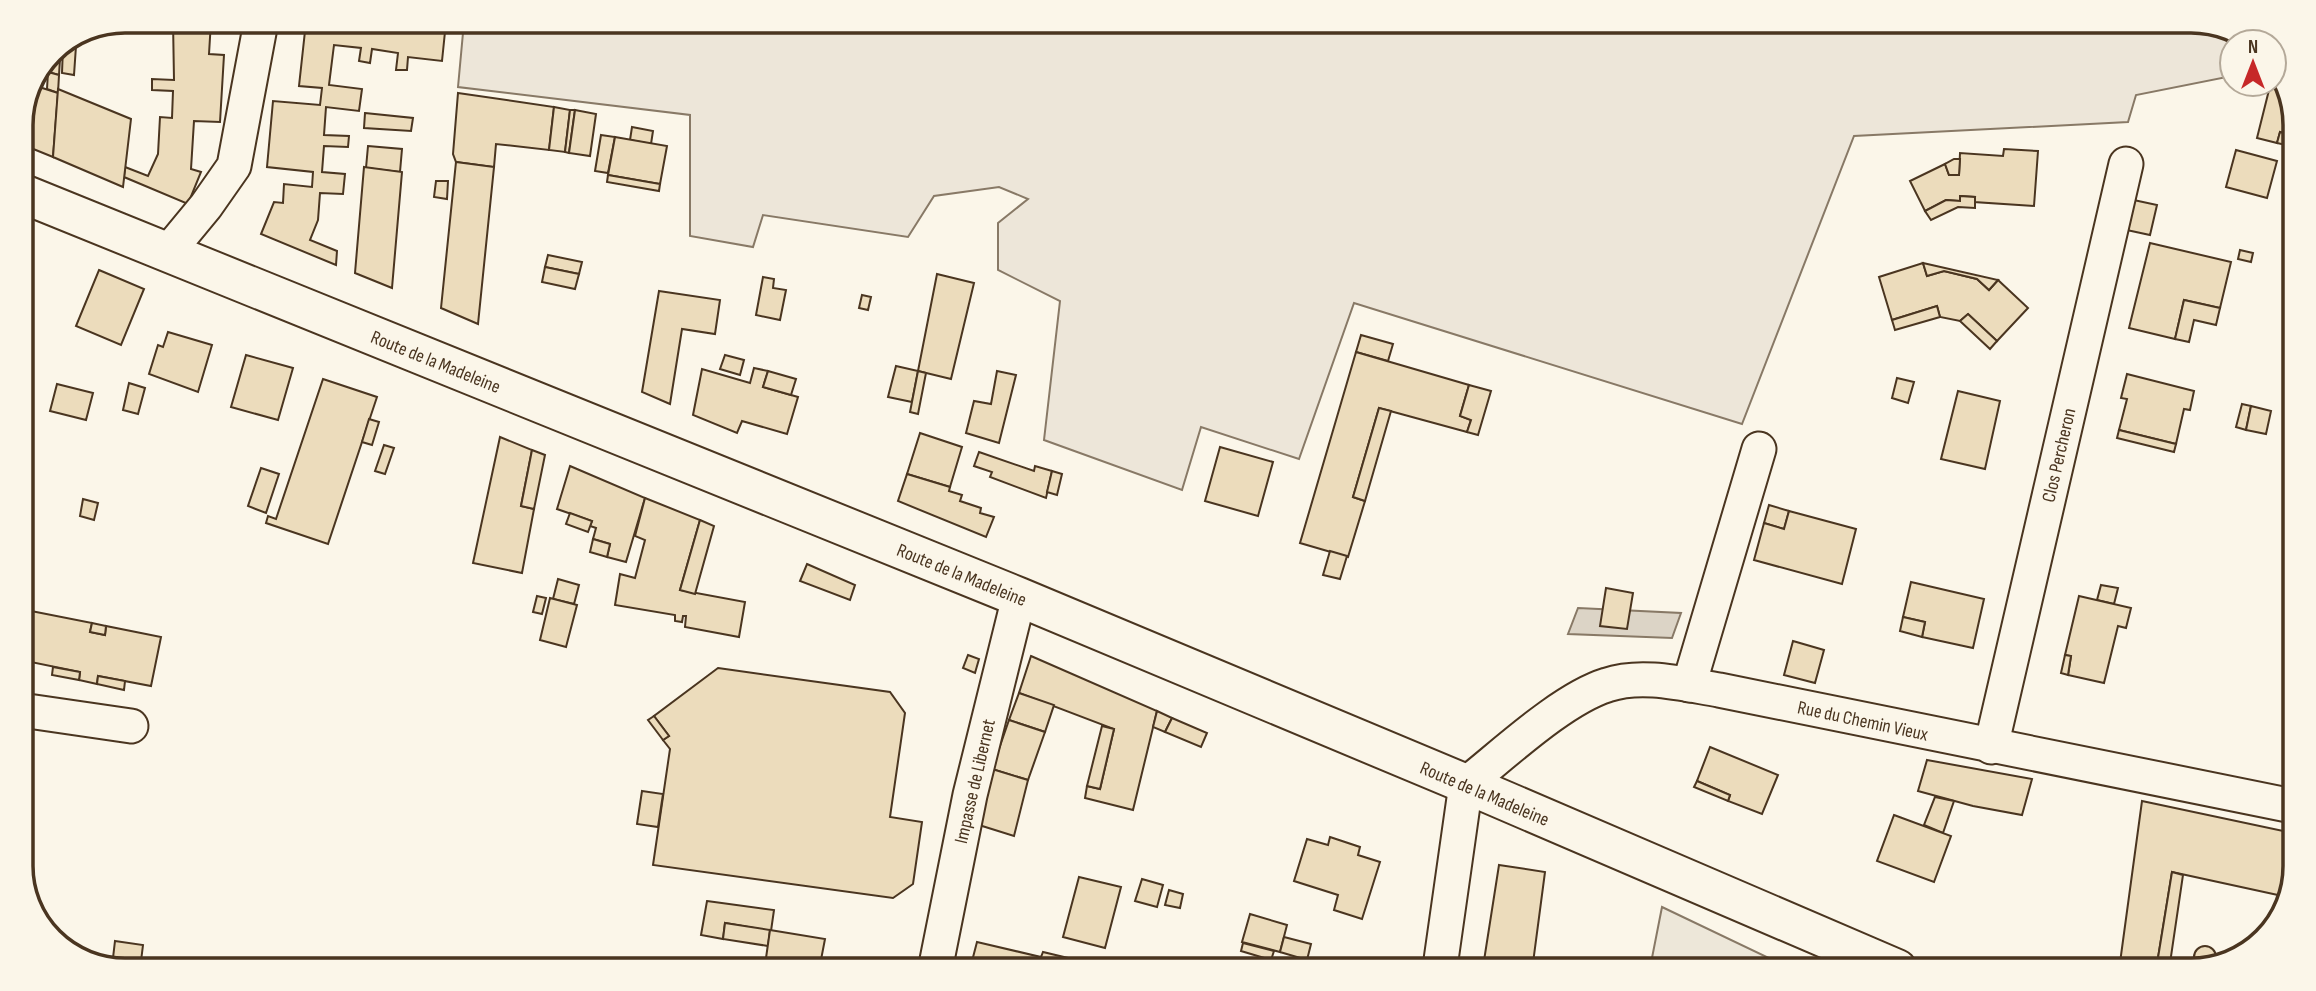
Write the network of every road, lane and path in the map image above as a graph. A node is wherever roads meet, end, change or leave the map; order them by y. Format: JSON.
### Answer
{"nodes":[{"id":1,"x":259,"y":33,"type":"edge"},
{"id":2,"x":2126,"y":164,"type":"dead end"},
{"id":3,"x":33,"y":198,"type":"edge"},
{"id":4,"x":168,"y":252,"type":"junction"},
{"id":5,"x":1759,"y":449,"type":"dead end"},
{"id":6,"x":1018,"y":597,"type":"junction"},
{"id":7,"x":1689,"y":685,"type":"junction"},
{"id":8,"x":33,"y":712,"type":"edge"},
{"id":9,"x":131,"y":726,"type":"dead end"},
{"id":10,"x":1991,"y":747,"type":"junction"},
{"id":11,"x":1466,"y":784,"type":"junction"},
{"id":12,"x":2283,"y":804,"type":"edge"},
{"id":13,"x":937,"y":958,"type":"edge"},
{"id":14,"x":1441,"y":958,"type":"edge"},
{"id":15,"x":1871,"y":958,"type":"edge"}],
"edges":[{"from":1,"to":4,"type":"street"},
{"from":2,"to":10,"type":"street","name":"Clos Percheron"},
{"from":3,"to":4,"type":"main road","name":"Route de la Madeleine"},
{"from":4,"to":6,"type":"main road","name":"Route de la Madeleine"},
{"from":5,"to":7,"type":"street"},
{"from":6,"to":11,"type":"main road","name":"Route de la Madeleine"},
{"from":6,"to":13,"type":"street","name":"Impasse de Libernet"},
{"from":7,"to":10,"type":"street","name":"Rue du Chemin Vieux"},
{"from":7,"to":11,"type":"street","name":"Rue du Chemin Vieux"},
{"from":8,"to":9,"type":"street"},
{"from":10,"to":12,"type":"street","name":"Rue du Chemin Vieux"},
{"from":11,"to":14,"type":"street"},
{"from":11,"to":15,"type":"main road","name":"Route de la Madeleine"}]}
